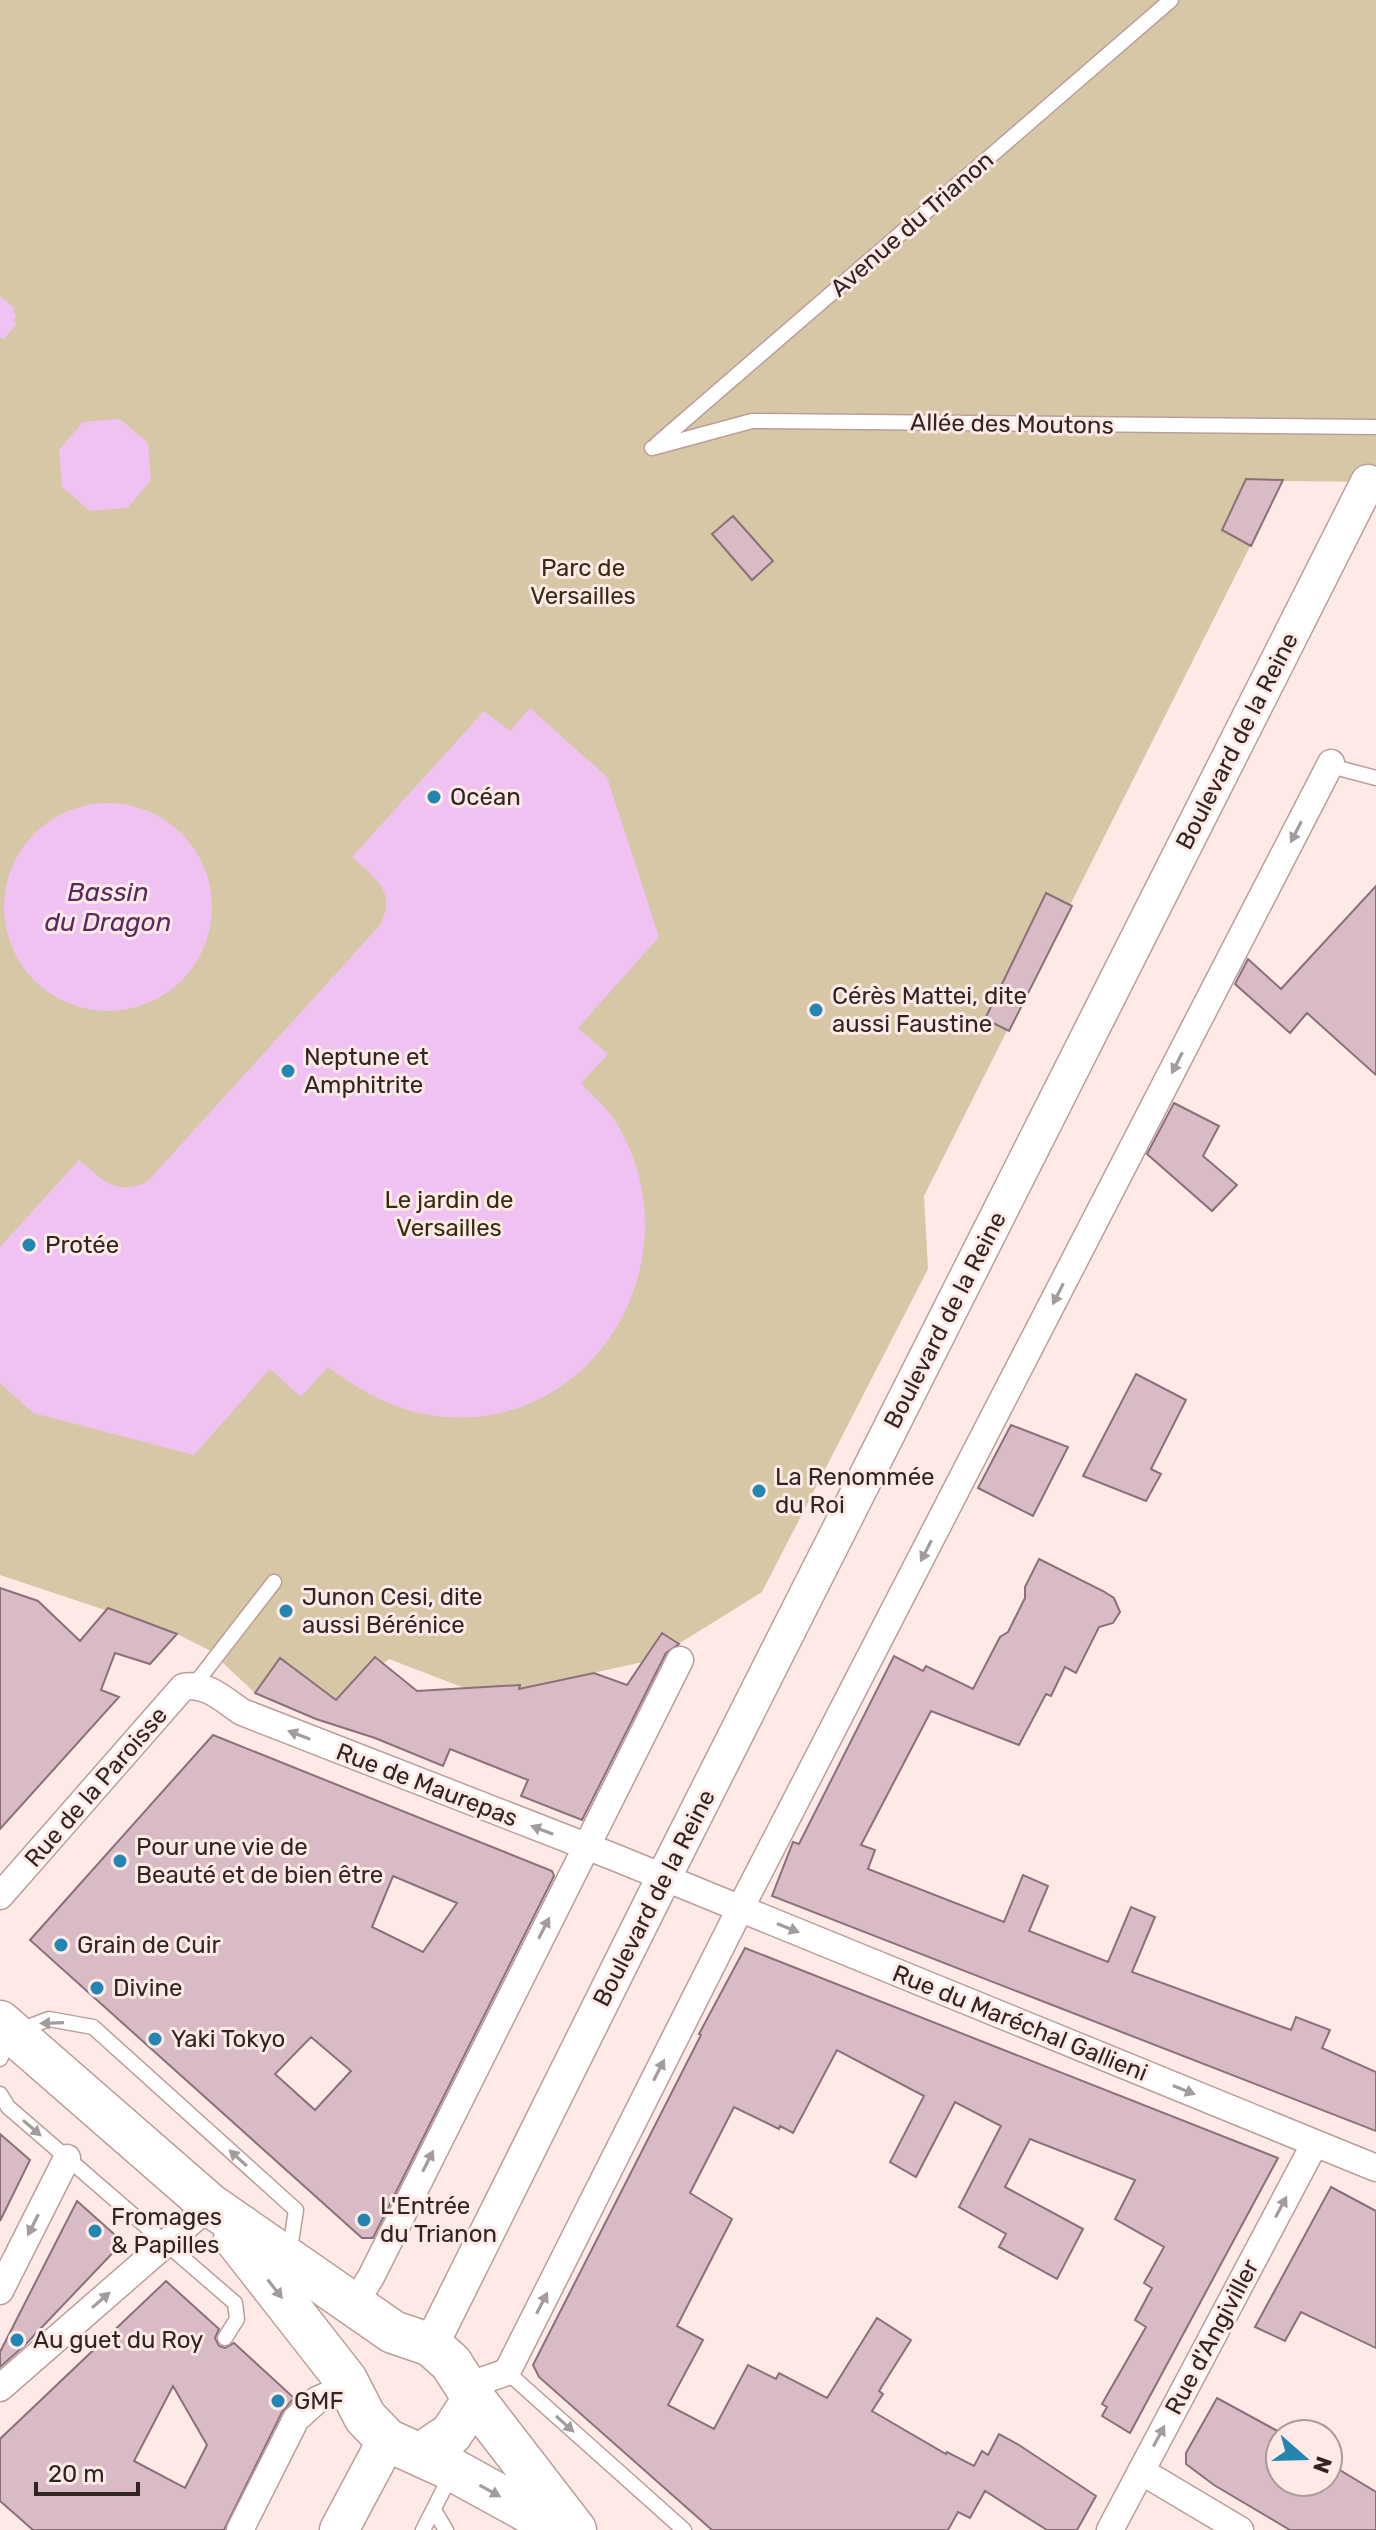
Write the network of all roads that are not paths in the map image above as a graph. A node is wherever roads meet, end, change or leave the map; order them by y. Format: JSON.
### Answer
{"nodes":[{"id":1,"x":1171,"y":0,"type":"edge"},
{"id":2,"x":1376,"y":427,"type":"edge"},
{"id":3,"x":652,"y":448,"type":"joint"},
{"id":4,"x":1372,"y":474,"type":"edge"},
{"id":5,"x":1337,"y":766,"type":"joint"},
{"id":6,"x":1376,"y":778,"type":"edge"},
{"id":7,"x":274,"y":1582,"type":"dead end"},
{"id":8,"x":680,"y":1660,"type":"dead end"},
{"id":9,"x":195,"y":1684,"type":"junction"},
{"id":10,"x":585,"y":1847,"type":"junction"},
{"id":11,"x":664,"y":1877,"type":"junction"},
{"id":12,"x":0,"y":1896,"type":"edge"},
{"id":13,"x":740,"y":1909,"type":"junction"},
{"id":14,"x":4,"y":2038,"type":"edge"},
{"id":15,"x":0,"y":2094,"type":"edge"},
{"id":16,"x":1315,"y":2143,"type":"junction"},
{"id":17,"x":67,"y":2158,"type":"junction"},
{"id":18,"x":1376,"y":2168,"type":"edge"},
{"id":19,"x":210,"y":2205,"type":"junction"},
{"id":20,"x":166,"y":2244,"type":"junction"},
{"id":21,"x":288,"y":2259,"type":"junction"},
{"id":22,"x":0,"y":2291,"type":"edge"},
{"id":23,"x":354,"y":2305,"type":"junction"},
{"id":24,"x":225,"y":2338,"type":"dead end"},
{"id":25,"x":412,"y":2339,"type":"junction"},
{"id":26,"x":507,"y":2372,"type":"junction"},
{"id":27,"x":347,"y":2383,"type":"junction"},
{"id":28,"x":0,"y":2388,"type":"edge"},
{"id":29,"x":470,"y":2393,"type":"junction"},
{"id":30,"x":420,"y":2455,"type":"junction"},
{"id":31,"x":1141,"y":2471,"type":"junction"},
{"id":32,"x":434,"y":2510,"type":"junction"},
{"id":33,"x":240,"y":2530,"type":"edge"},
{"id":34,"x":339,"y":2530,"type":"edge"},
{"id":35,"x":423,"y":2530,"type":"edge"},
{"id":36,"x":446,"y":2530,"type":"edge"},
{"id":37,"x":562,"y":2530,"type":"edge"},
{"id":38,"x":575,"y":2530,"type":"edge"},
{"id":39,"x":684,"y":2530,"type":"edge"},
{"id":40,"x":1110,"y":2530,"type":"edge"},
{"id":41,"x":1240,"y":2530,"type":"edge"}],
"edges":[{"from":1,"to":3,"type":"lane","name":"Avenue du Trianon"},
{"from":2,"to":3,"type":"lane","name":"Allée des Moutons"},
{"from":4,"to":11,"type":"street","name":"Boulevard de la Reine"},
{"from":5,"to":6,"type":"lane"},
{"from":5,"to":13,"type":"street","one_way":true},
{"from":7,"to":9,"type":"lane"},
{"from":8,"to":10,"type":"street"},
{"from":10,"to":9,"type":"street","name":"Rue de Maurepas","one_way":true},
{"from":9,"to":12,"type":"street","name":"Rue de la Paroisse"},
{"from":10,"to":11,"type":"street","name":"Rue de Maurepas"},
{"from":23,"to":10,"type":"street","one_way":true},
{"from":11,"to":13,"type":"street","name":"Rue du Maréchal Gallieni"},
{"from":11,"to":25,"type":"street","name":"Boulevard de la Reine"},
{"from":13,"to":16,"type":"street","name":"Rue du Maréchal Gallieni","one_way":true},
{"from":26,"to":13,"type":"street","one_way":true},
{"from":14,"to":19,"type":"main road"},
{"from":21,"to":14,"type":"lane","one_way":true},
{"from":15,"to":17,"type":"lane","one_way":true},
{"from":16,"to":18,"type":"street","name":"Rue du Maréchal Gallieni"},
{"from":31,"to":16,"type":"street","name":"Rue d'Angiviller","one_way":true},
{"from":17,"to":20,"type":"lane"},
{"from":17,"to":22,"type":"street","one_way":true},
{"from":19,"to":20,"type":"street"},
{"from":19,"to":21,"type":"main road"},
{"from":19,"to":27,"type":"main road","one_way":true},
{"from":20,"to":24,"type":"lane"},
{"from":28,"to":20,"type":"street","one_way":true},
{"from":21,"to":23,"type":"main road"},
{"from":23,"to":25,"type":"main road"},
{"from":25,"to":27,"type":"main road","name":"Boulevard de la Reine"},
{"from":25,"to":29,"type":"main road"},
{"from":26,"to":29,"type":"street"},
{"from":26,"to":39,"type":"lane","one_way":true},
{"from":27,"to":30,"type":"main road"},
{"from":27,"to":33,"type":"street","name":"Boulevard de la Reine"},
{"from":29,"to":30,"type":"main road"},
{"from":29,"to":38,"type":"main road"},
{"from":30,"to":32,"type":"lane"},
{"from":30,"to":34,"type":"main road"},
{"from":30,"to":37,"type":"main road","one_way":true},
{"from":31,"to":40,"type":"street","name":"Rue d'Angiviller"},
{"from":31,"to":41,"type":"street"},
{"from":32,"to":35,"type":"lane"},
{"from":32,"to":36,"type":"lane"}]}
